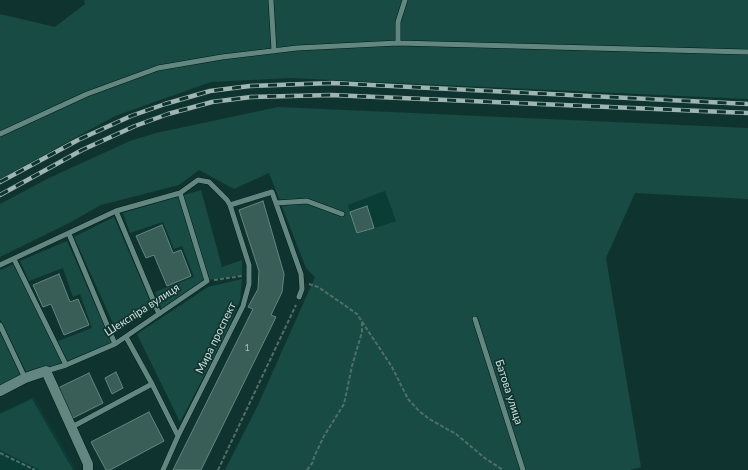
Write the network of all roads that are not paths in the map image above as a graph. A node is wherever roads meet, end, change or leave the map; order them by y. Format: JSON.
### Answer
{"nodes":[{"id":1,"x":271,"y":0,"type":"edge"},
{"id":2,"x":405,"y":0,"type":"edge"},
{"id":3,"x":398,"y":43,"type":"junction"},
{"id":4,"x":274,"y":50,"type":"junction"},
{"id":5,"x":748,"y":52,"type":"edge"},
{"id":6,"x":0,"y":134,"type":"edge"},
{"id":7,"x":180,"y":193,"type":"junction"},
{"id":8,"x":276,"y":203,"type":"junction"},
{"id":9,"x":230,"y":205,"type":"junction"},
{"id":10,"x":116,"y":211,"type":"junction"},
{"id":11,"x":342,"y":214,"type":"dead end"},
{"id":12,"x":69,"y":234,"type":"junction"},
{"id":13,"x":14,"y":259,"type":"junction"},
{"id":14,"x":0,"y":266,"type":"edge"},
{"id":15,"x":299,"y":297,"type":"road end"},
{"id":16,"x":159,"y":314,"type":"junction"},
{"id":17,"x":475,"y":320,"type":"dead end"},
{"id":18,"x":0,"y":325,"type":"edge"},
{"id":19,"x":126,"y":337,"type":"junction"},
{"id":20,"x":115,"y":344,"type":"junction"},
{"id":21,"x":66,"y":365,"type":"junction"},
{"id":22,"x":46,"y":371,"type":"junction"},
{"id":23,"x":25,"y":378,"type":"junction"},
{"id":24,"x":152,"y":384,"type":"junction"},
{"id":25,"x":0,"y":391,"type":"edge"},
{"id":26,"x":72,"y":427,"type":"junction"},
{"id":27,"x":178,"y":436,"type":"junction"},
{"id":28,"x":88,"y":470,"type":"edge"},
{"id":29,"x":163,"y":470,"type":"edge"},
{"id":30,"x":524,"y":470,"type":"edge"}],
"edges":[{"from":1,"to":4,"type":"lane"},
{"from":2,"to":3,"type":"lane"},
{"from":3,"to":4,"type":"lane"},
{"from":3,"to":5,"type":"lane"},
{"from":4,"to":6,"type":"lane"},
{"from":7,"to":9,"type":"lane"},
{"from":7,"to":10,"type":"lane"},
{"from":7,"to":16,"type":"lane","name":"Шекспіра вулиця"},
{"from":8,"to":9,"type":"lane"},
{"from":8,"to":11,"type":"lane"},
{"from":8,"to":15,"type":"lane"},
{"from":9,"to":27,"type":"lane","name":"Мира проспект"},
{"from":10,"to":12,"type":"lane"},
{"from":10,"to":16,"type":"lane"},
{"from":12,"to":13,"type":"lane"},
{"from":12,"to":20,"type":"lane"},
{"from":13,"to":14,"type":"lane"},
{"from":13,"to":21,"type":"lane"},
{"from":16,"to":19,"type":"lane","name":"Шекспіра вулиця"},
{"from":17,"to":30,"type":"lane","name":"Батова улица"},
{"from":18,"to":23,"type":"lane"},
{"from":19,"to":20,"type":"lane","name":"Шекспіра вулиця"},
{"from":19,"to":24,"type":"lane"},
{"from":20,"to":21,"type":"lane","name":"Шекспіра вулиця"},
{"from":21,"to":22,"type":"lane","name":"Шекспіра вулиця"},
{"from":22,"to":23,"type":"street","name":"Шекспіра вулиця"},
{"from":22,"to":26,"type":"street"},
{"from":23,"to":25,"type":"street","name":"Шекспіра вулиця"},
{"from":24,"to":26,"type":"lane"},
{"from":24,"to":27,"type":"lane"},
{"from":26,"to":28,"type":"street"},
{"from":27,"to":29,"type":"lane","name":"Мира проспект"}]}
